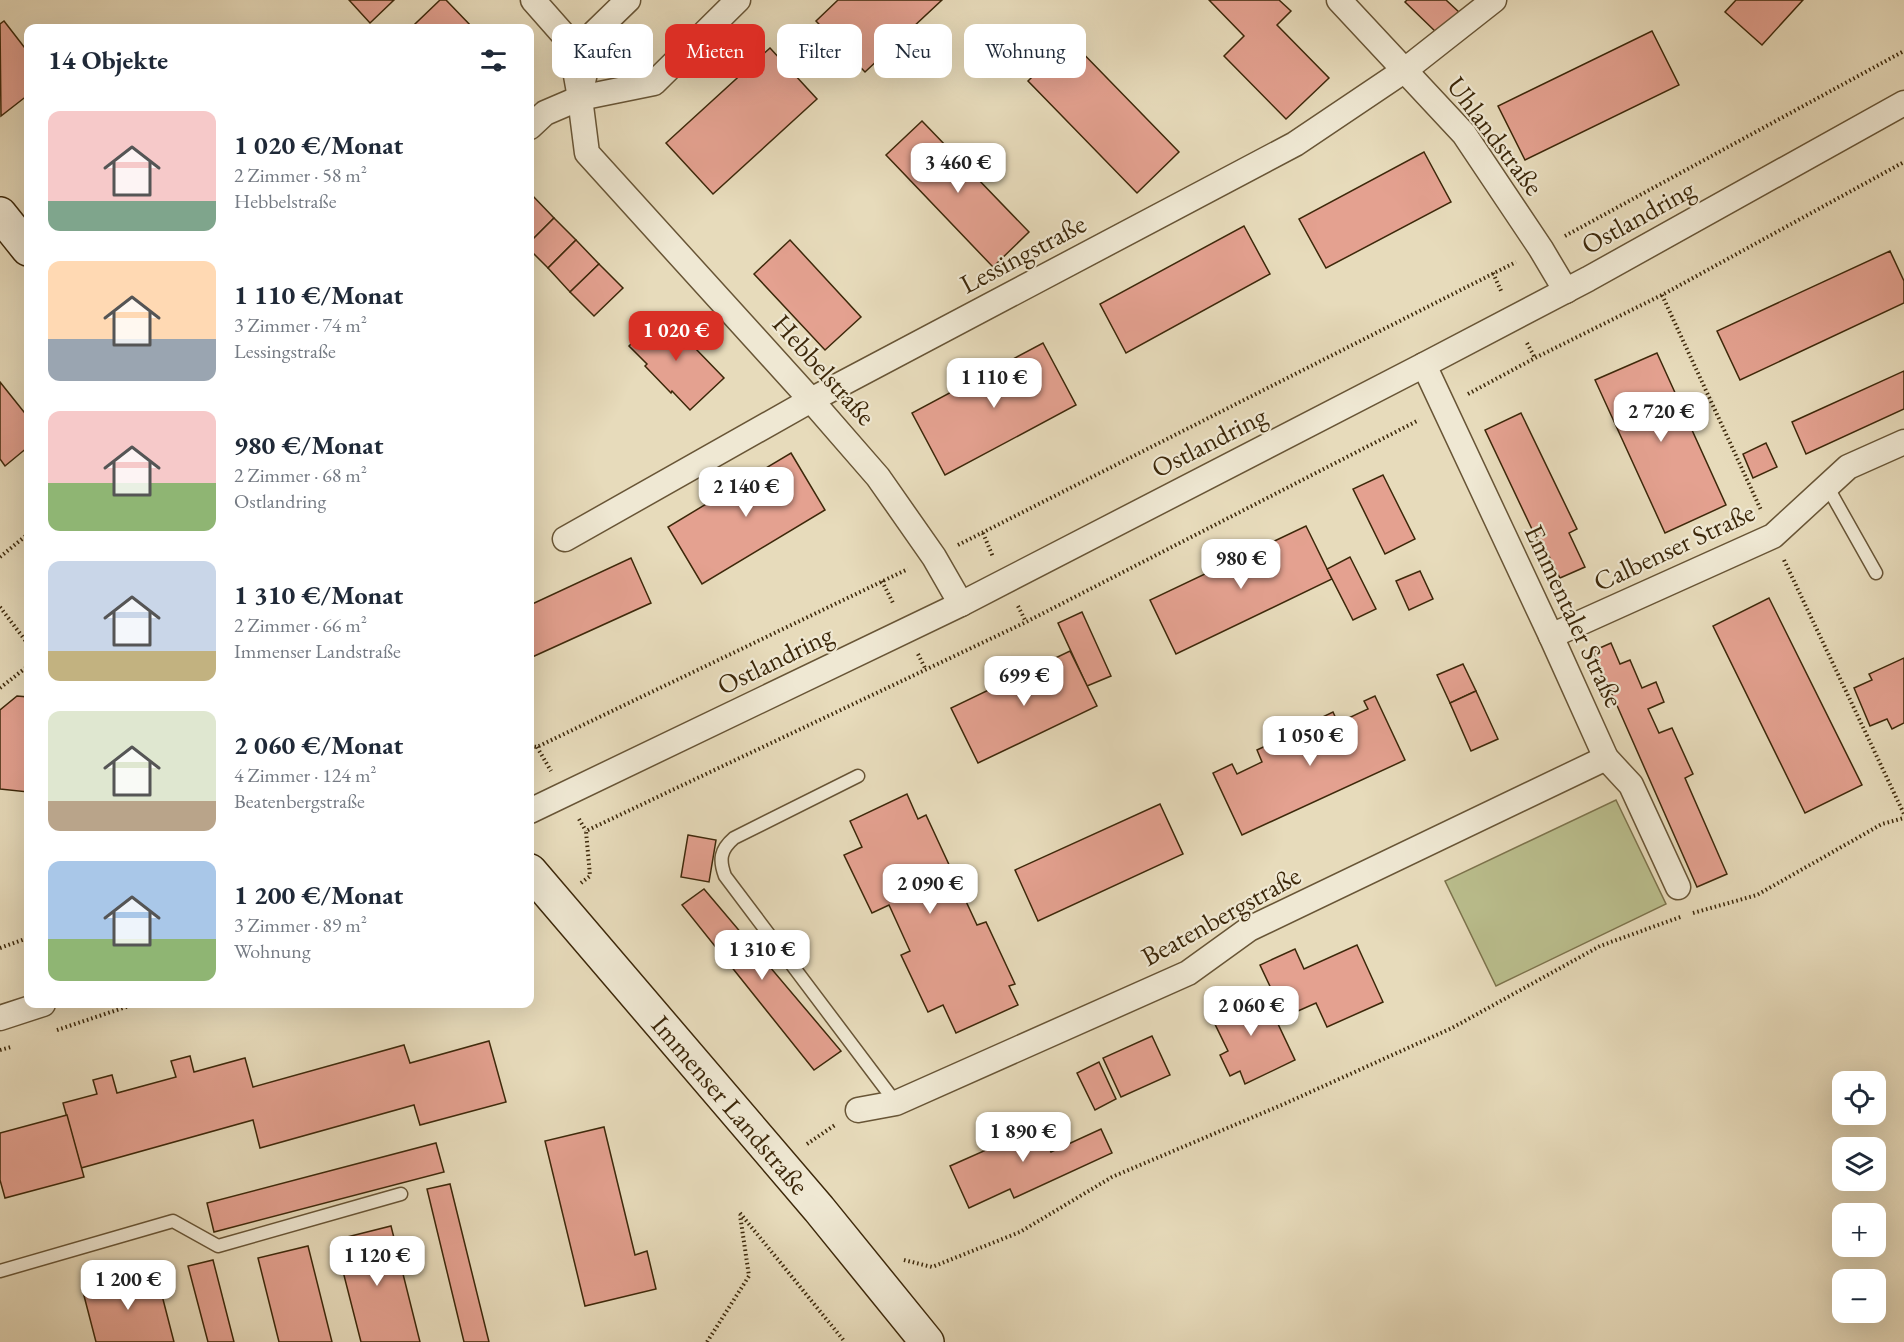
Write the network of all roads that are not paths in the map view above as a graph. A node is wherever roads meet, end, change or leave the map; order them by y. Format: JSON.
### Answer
{"nodes":[{"id":1,"x":533,"y":0,"type":"edge"},
{"id":2,"x":628,"y":0,"type":"edge"},
{"id":3,"x":738,"y":0,"type":"edge"},
{"id":4,"x":1339,"y":0,"type":"edge"},
{"id":5,"x":1494,"y":0,"type":"edge"},
{"id":6,"x":1405,"y":70,"type":"junction"},
{"id":7,"x":580,"y":98,"type":"junction"},
{"id":8,"x":1904,"y":103,"type":"edge"},
{"id":9,"x":534,"y":123,"type":"edge"},
{"id":10,"x":0,"y":214,"type":"edge"},
{"id":11,"x":24,"y":244,"type":"edge"},
{"id":12,"x":1566,"y":291,"type":"junction"},
{"id":13,"x":1424,"y":365,"type":"junction"},
{"id":14,"x":812,"y":400,"type":"junction"},
{"id":15,"x":1904,"y":442,"type":"edge"},
{"id":16,"x":1827,"y":486,"type":"junction"},
{"id":17,"x":566,"y":539,"type":"dead end"},
{"id":18,"x":1876,"y":573,"type":"dead end"},
{"id":19,"x":960,"y":604,"type":"junction"},
{"id":20,"x":1551,"y":636,"type":"junction"},
{"id":21,"x":1606,"y":758,"type":"junction"},
{"id":22,"x":858,"y":776,"type":"dead end"},
{"id":23,"x":534,"y":809,"type":"edge"},
{"id":24,"x":534,"y":876,"type":"edge"},
{"id":25,"x":1678,"y":887,"type":"dead end"},
{"id":26,"x":30,"y":1008,"type":"edge"},
{"id":27,"x":0,"y":1017,"type":"edge"},
{"id":28,"x":896,"y":1103,"type":"junction"},
{"id":29,"x":858,"y":1110,"type":"road end"},
{"id":30,"x":401,"y":1194,"type":"dead end"},
{"id":31,"x":0,"y":1271,"type":"edge"},
{"id":32,"x":927,"y":1342,"type":"edge"}],
"edges":[{"from":1,"to":7,"type":"street","name":"Hebbelstraße"},
{"from":2,"to":7,"type":"street"},
{"from":3,"to":7,"type":"street"},
{"from":4,"to":6,"type":"street","name":"Uhlandstraße"},
{"from":5,"to":6,"type":"street","name":"Lessingstraße"},
{"from":6,"to":12,"type":"street","name":"Uhlandstraße"},
{"from":6,"to":14,"type":"street","name":"Lessingstraße"},
{"from":7,"to":9,"type":"street"},
{"from":7,"to":14,"type":"street","name":"Hebbelstraße"},
{"from":8,"to":12,"type":"street","name":"Ostlandring"},
{"from":10,"to":11,"type":"main road"},
{"from":12,"to":13,"type":"street","name":"Ostlandring"},
{"from":13,"to":19,"type":"street","name":"Ostlandring"},
{"from":13,"to":20,"type":"street","name":"Emmentaler Straße"},
{"from":14,"to":17,"type":"street","name":"Lessingstraße"},
{"from":14,"to":19,"type":"street","name":"Hebbelstraße"},
{"from":15,"to":16,"type":"street","name":"Calbenser Straße"},
{"from":16,"to":18,"type":"lane"},
{"from":16,"to":20,"type":"street","name":"Calbenser Straße"},
{"from":19,"to":23,"type":"street","name":"Ostlandring"},
{"from":20,"to":21,"type":"street","name":"Emmentaler Straße"},
{"from":21,"to":25,"type":"street","name":"Emmentaler Straße"},
{"from":21,"to":28,"type":"street","name":"Beatenbergstraße"},
{"from":22,"to":28,"type":"lane"},
{"from":24,"to":32,"type":"main road","name":"Immenser Landstraße"},
{"from":26,"to":27,"type":"street"},
{"from":28,"to":29,"type":"street","name":"Beatenbergstraße"},
{"from":30,"to":31,"type":"lane"}]}
